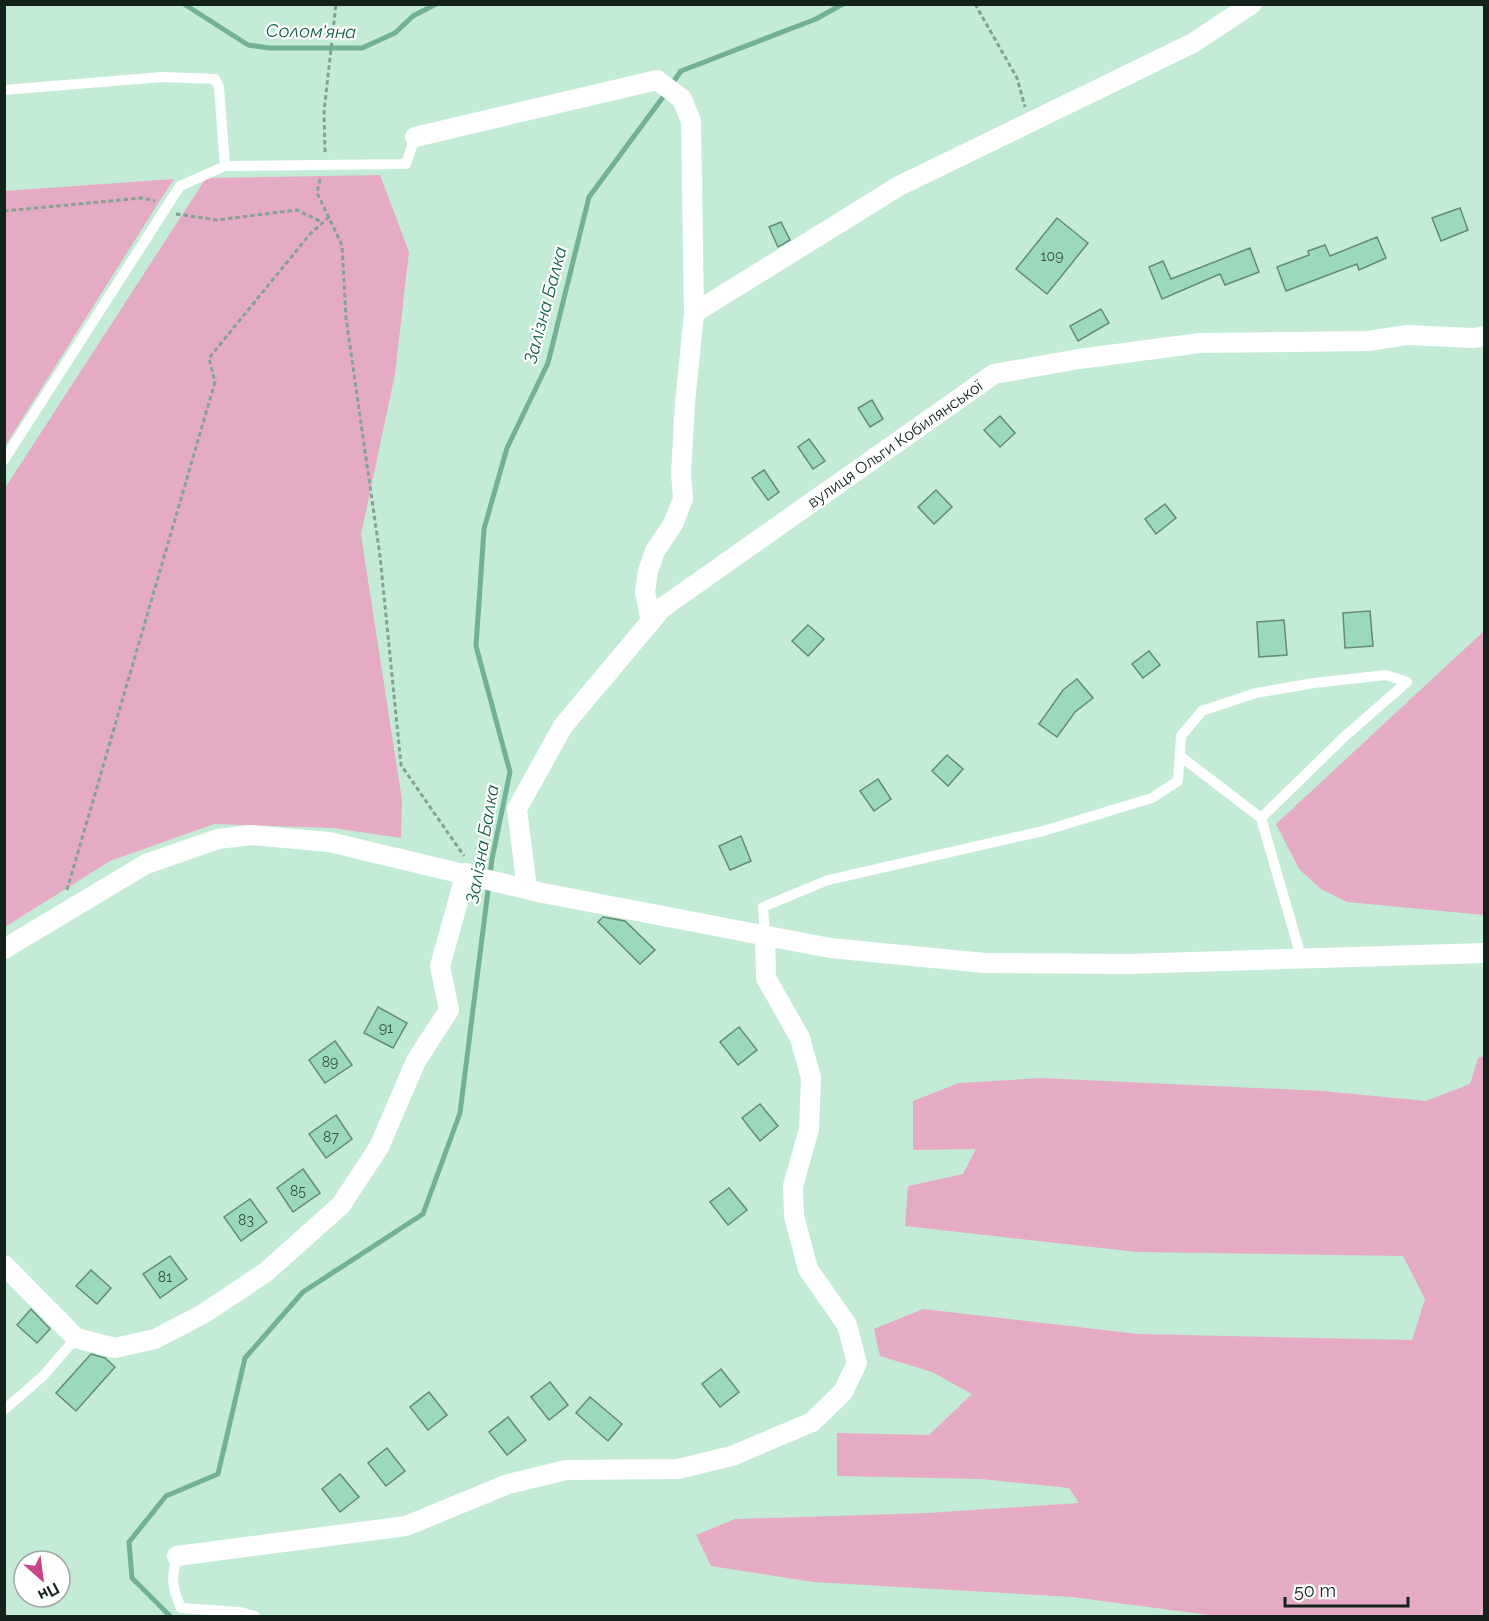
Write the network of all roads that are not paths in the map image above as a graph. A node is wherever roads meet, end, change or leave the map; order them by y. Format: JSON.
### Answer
{"nodes":[{"id":1,"x":1252,"y":4,"type":"edge"},
{"id":2,"x":4,"y":90,"type":"edge"},
{"id":3,"x":415,"y":136,"type":"joint"},
{"id":4,"x":225,"y":165,"type":"junction"},
{"id":5,"x":694,"y":313,"type":"junction"},
{"id":6,"x":1485,"y":336,"type":"edge"},
{"id":7,"x":4,"y":460,"type":"edge"},
{"id":8,"x":651,"y":622,"type":"junction"},
{"id":9,"x":1180,"y":756,"type":"junction"},
{"id":10,"x":1261,"y":818,"type":"junction"},
{"id":11,"x":474,"y":875,"type":"junction"},
{"id":12,"x":525,"y":889,"type":"junction"},
{"id":13,"x":765,"y":935,"type":"junction"},
{"id":14,"x":4,"y":949,"type":"edge"},
{"id":15,"x":1485,"y":953,"type":"edge"},
{"id":16,"x":1302,"y":960,"type":"junction"},
{"id":17,"x":4,"y":1265,"type":"edge"},
{"id":18,"x":76,"y":1338,"type":"junction"},
{"id":19,"x":4,"y":1410,"type":"edge"},
{"id":20,"x":177,"y":1556,"type":"joint"},
{"id":21,"x":255,"y":1617,"type":"edge"}],
"edges":[{"from":1,"to":5,"type":"street"},
{"from":2,"to":4,"type":"lane"},
{"from":3,"to":4,"type":"lane"},
{"from":3,"to":5,"type":"street"},
{"from":4,"to":7,"type":"lane"},
{"from":5,"to":8,"type":"street"},
{"from":6,"to":8,"type":"street","name":"вулиця Ольги Кобилянської"},
{"from":8,"to":12,"type":"street","name":"вулиця Ольги Кобилянської"},
{"from":9,"to":10,"type":"lane"},
{"from":9,"to":10,"type":"lane"},
{"from":9,"to":13,"type":"lane"},
{"from":10,"to":16,"type":"lane"},
{"from":11,"to":12,"type":"street"},
{"from":11,"to":14,"type":"street"},
{"from":11,"to":18,"type":"street"},
{"from":12,"to":13,"type":"street"},
{"from":13,"to":16,"type":"street"},
{"from":13,"to":20,"type":"street"},
{"from":15,"to":16,"type":"street"},
{"from":17,"to":18,"type":"street"},
{"from":18,"to":19,"type":"lane"},
{"from":20,"to":21,"type":"lane"}]}
